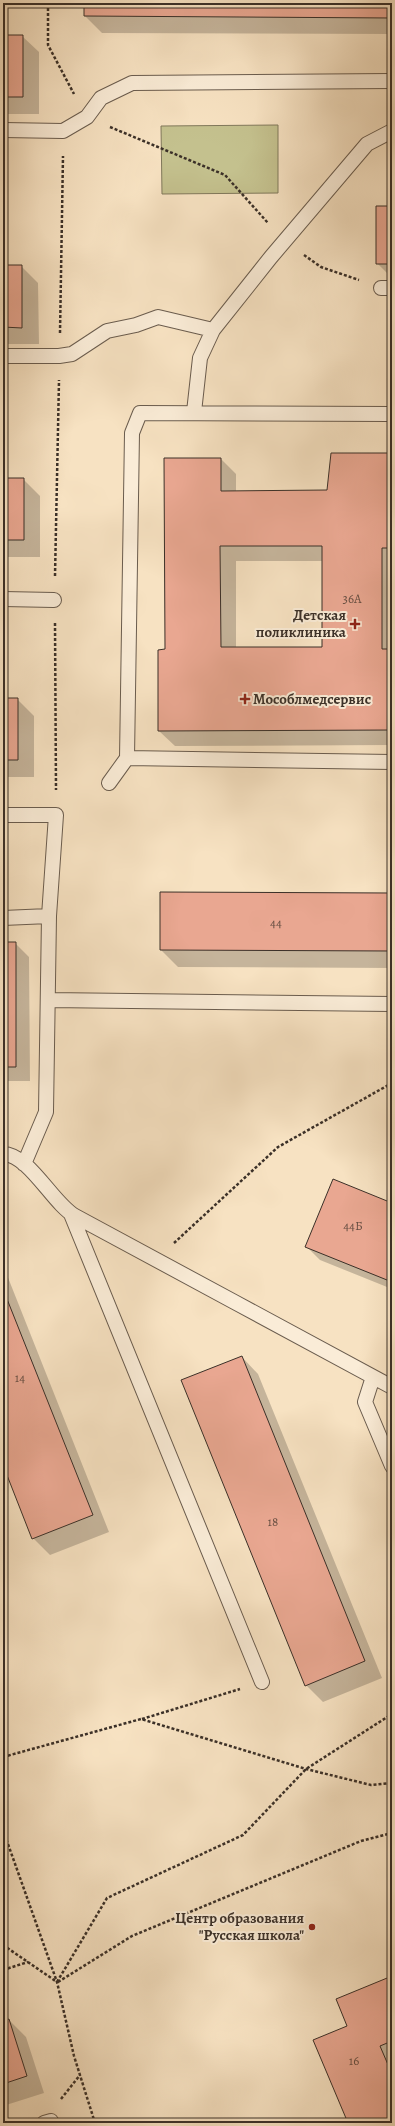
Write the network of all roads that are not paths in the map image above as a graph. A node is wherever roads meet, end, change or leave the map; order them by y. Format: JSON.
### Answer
{"nodes":[{"id":1,"x":392,"y":81,"type":"edge"},
{"id":2,"x":3,"y":130,"type":"edge"},
{"id":3,"x":392,"y":131,"type":"edge"},
{"id":4,"x":213,"y":330,"type":"junction"},
{"id":5,"x":3,"y":356,"type":"edge"},
{"id":6,"x":194,"y":412,"type":"junction"},
{"id":7,"x":392,"y":414,"type":"edge"},
{"id":8,"x":3,"y":599,"type":"edge"},
{"id":9,"x":54,"y":600,"type":"road end"},
{"id":10,"x":127,"y":758,"type":"junction"},
{"id":11,"x":392,"y":762,"type":"edge"},
{"id":12,"x":109,"y":783,"type":"dead end"},
{"id":13,"x":3,"y":815,"type":"edge"},
{"id":14,"x":49,"y":916,"type":"junction"},
{"id":15,"x":3,"y":918,"type":"edge"},
{"id":16,"x":49,"y":1000,"type":"junction"},
{"id":17,"x":392,"y":1004,"type":"edge"},
{"id":18,"x":3,"y":1154,"type":"edge"},
{"id":19,"x":24,"y":1164,"type":"junction"},
{"id":20,"x":71,"y":1214,"type":"junction"},
{"id":21,"x":373,"y":1377,"type":"junction"},
{"id":22,"x":392,"y":1387,"type":"edge"},
{"id":23,"x":392,"y":1466,"type":"edge"},
{"id":24,"x":262,"y":1682,"type":"road end"}],
"edges":[{"from":1,"to":2,"type":"lane"},
{"from":3,"to":4,"type":"lane"},
{"from":4,"to":5,"type":"lane"},
{"from":4,"to":6,"type":"lane"},
{"from":6,"to":7,"type":"lane"},
{"from":6,"to":10,"type":"lane"},
{"from":8,"to":9,"type":"lane"},
{"from":10,"to":11,"type":"lane"},
{"from":10,"to":12,"type":"lane"},
{"from":13,"to":14,"type":"lane"},
{"from":14,"to":15,"type":"lane"},
{"from":14,"to":16,"type":"lane"},
{"from":16,"to":17,"type":"lane"},
{"from":16,"to":19,"type":"lane"},
{"from":18,"to":19,"type":"lane"},
{"from":19,"to":20,"type":"lane"},
{"from":20,"to":21,"type":"lane"},
{"from":20,"to":24,"type":"lane"},
{"from":21,"to":22,"type":"lane"},
{"from":21,"to":23,"type":"lane"}]}
